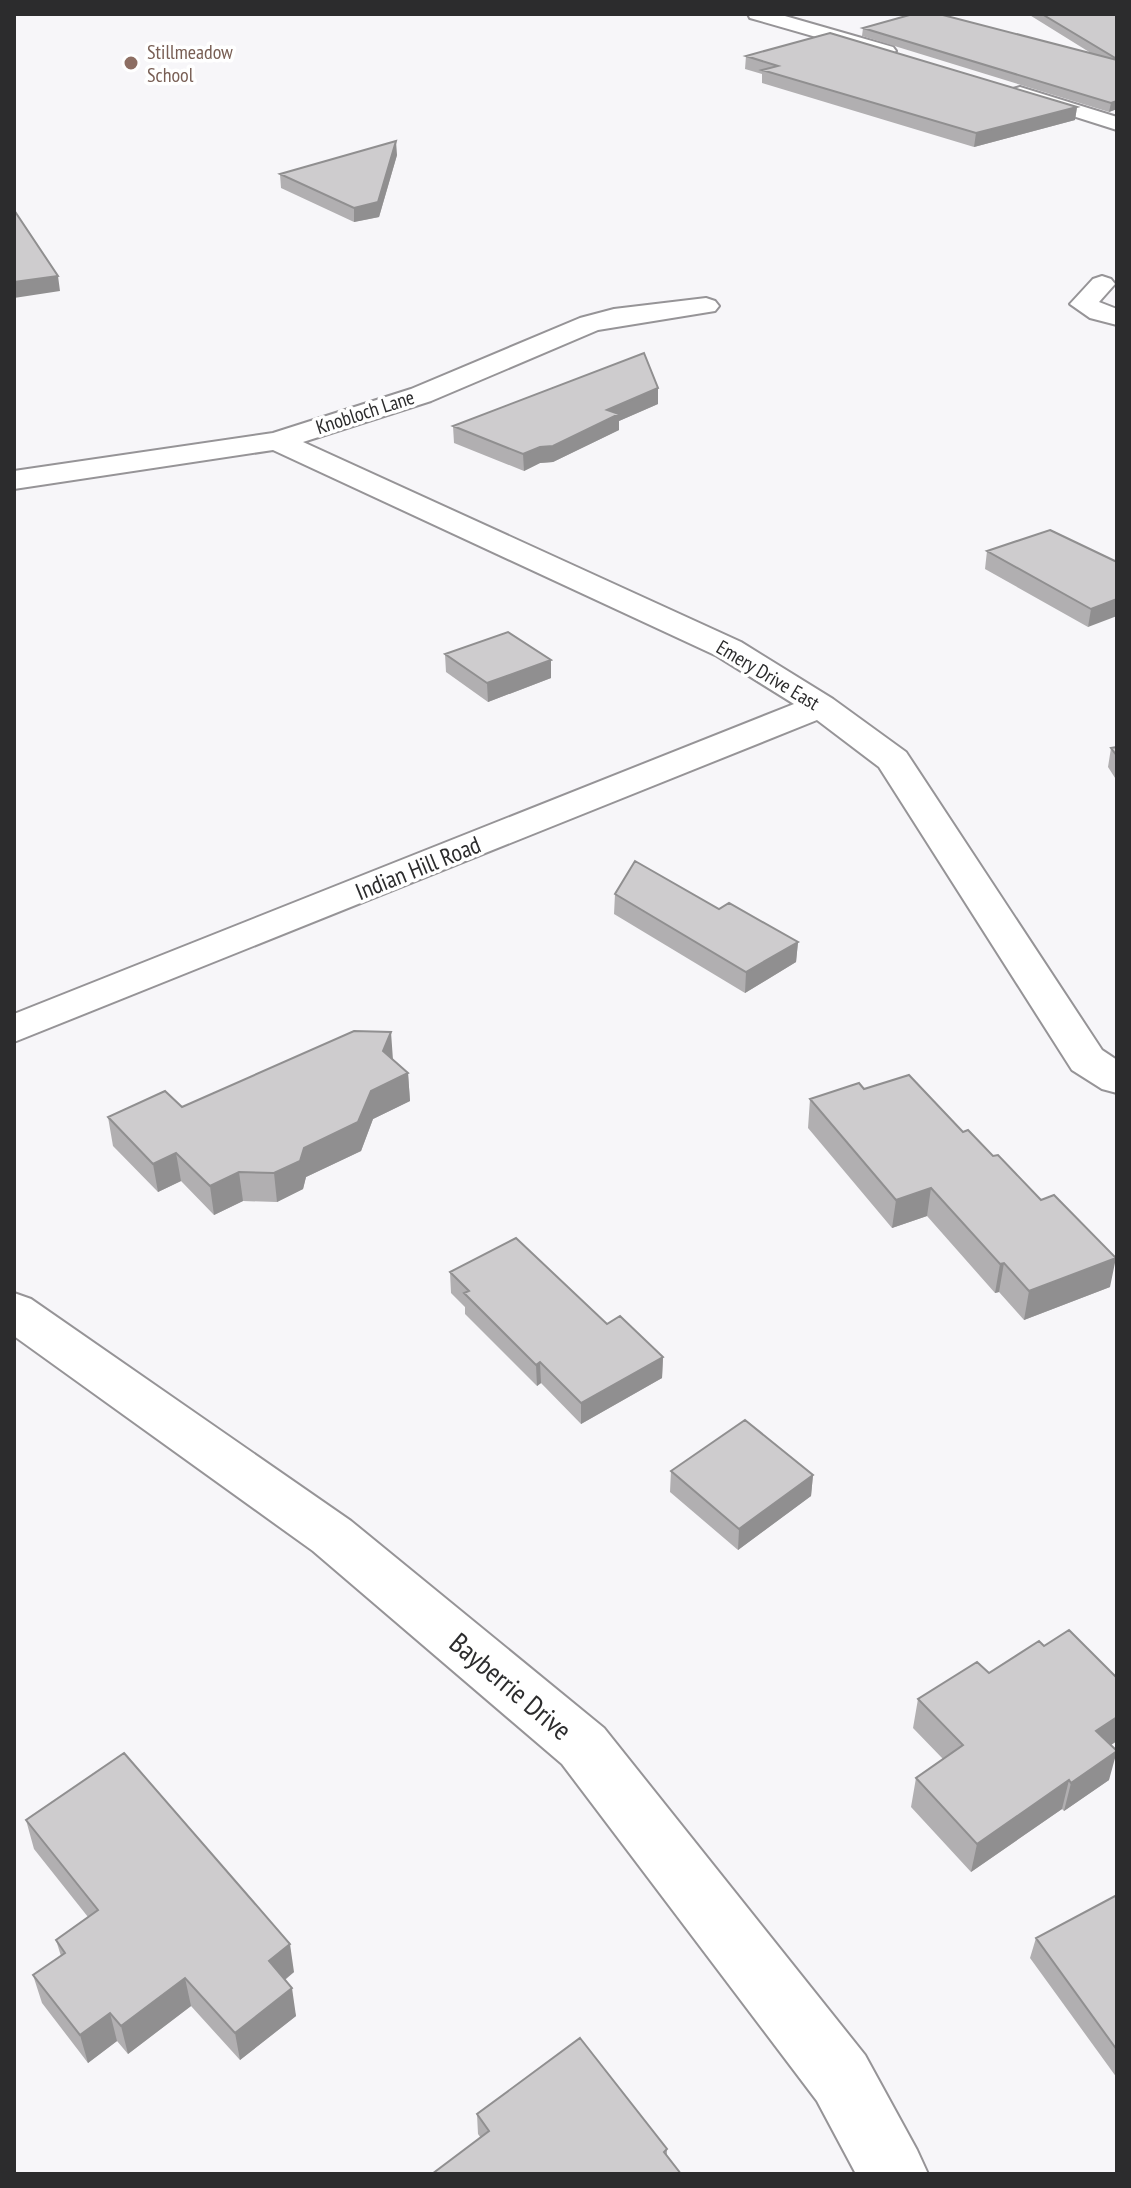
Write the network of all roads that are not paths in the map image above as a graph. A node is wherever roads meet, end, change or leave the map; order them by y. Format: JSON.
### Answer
{"nodes":[{"id":1,"x":757,"y":14,"type":"edge"},
{"id":2,"x":907,"y":58,"type":"edge"},
{"id":3,"x":993,"y":85,"type":"edge"},
{"id":4,"x":1117,"y":124,"type":"edge"},
{"id":5,"x":1077,"y":275,"type":"dead end"},
{"id":6,"x":1109,"y":287,"type":"edge"},
{"id":7,"x":706,"y":306,"type":"dead end"},
{"id":8,"x":1117,"y":317,"type":"edge"},
{"id":9,"x":277,"y":441,"type":"junction"},
{"id":10,"x":14,"y":480,"type":"edge"},
{"id":11,"x":821,"y":706,"type":"junction"},
{"id":12,"x":14,"y":1029,"type":"edge"},
{"id":13,"x":1117,"y":1079,"type":"edge"},
{"id":14,"x":14,"y":1311,"type":"edge"},
{"id":15,"x":893,"y":2174,"type":"edge"}],
"edges":[{"from":1,"to":2,"type":"street"},
{"from":3,"to":4,"type":"street"},
{"from":5,"to":6,"type":"street"},
{"from":6,"to":8,"type":"street"},
{"from":7,"to":9,"type":"street","name":"Knobloch Lane"},
{"from":9,"to":10,"type":"street","name":"Knobloch Lane"},
{"from":9,"to":11,"type":"street","name":"Emery Drive East"},
{"from":11,"to":12,"type":"street","name":"Indian Hill Road"},
{"from":11,"to":13,"type":"street","name":"Emery Drive East"},
{"from":14,"to":15,"type":"street","name":"Bayberrie Drive"}]}
